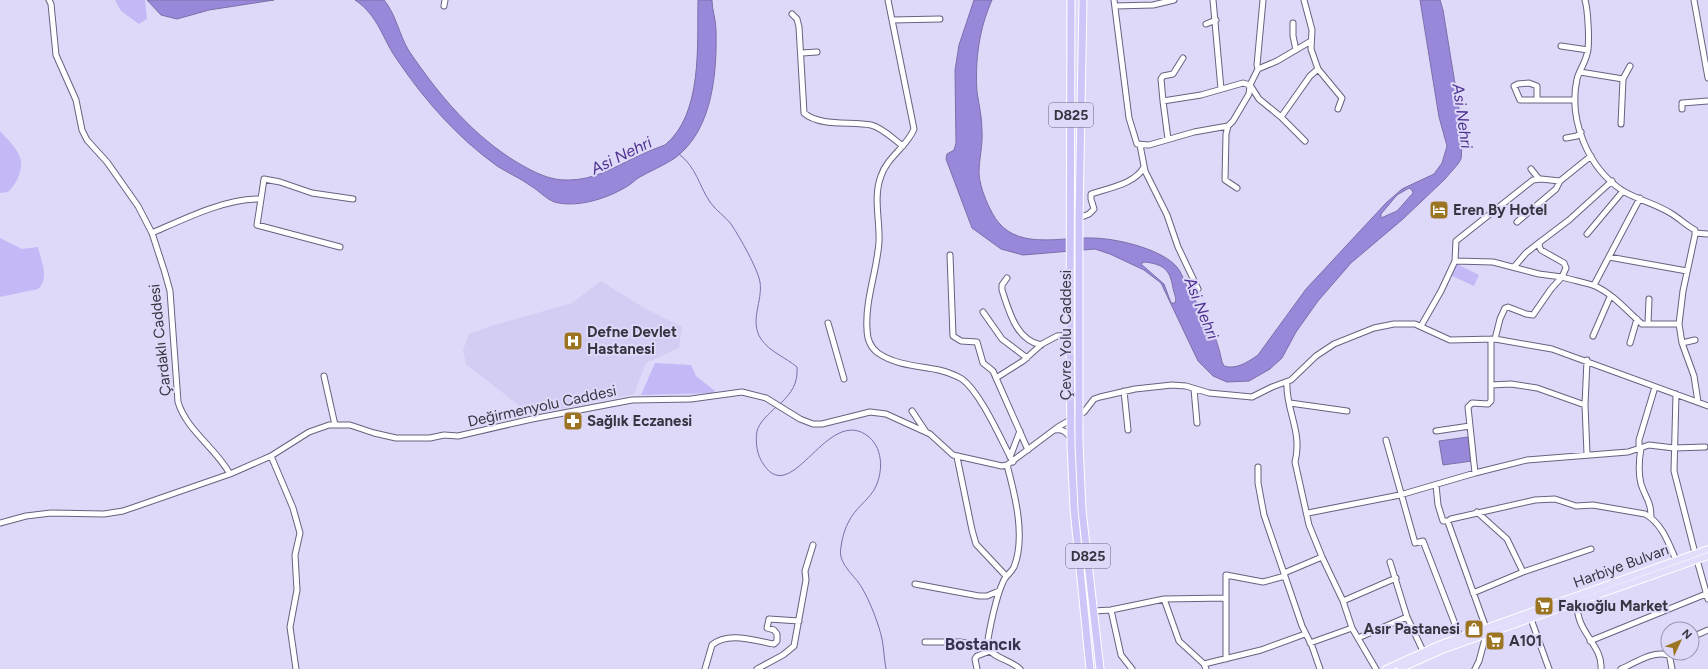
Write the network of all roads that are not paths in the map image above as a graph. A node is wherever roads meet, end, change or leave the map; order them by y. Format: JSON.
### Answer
{"nodes":[{"id":1,"x":445,"y":0,"type":"edge"},
{"id":2,"x":888,"y":0,"type":"edge"},
{"id":3,"x":1071,"y":0,"type":"edge"},
{"id":4,"x":1084,"y":0,"type":"edge"},
{"id":5,"x":1174,"y":0,"type":"edge"},
{"id":6,"x":1213,"y":0,"type":"edge"},
{"id":7,"x":1263,"y":0,"type":"edge"},
{"id":8,"x":1304,"y":0,"type":"edge"},
{"id":9,"x":1585,"y":0,"type":"edge"},
{"id":10,"x":1694,"y":0,"type":"edge"},
{"id":11,"x":51,"y":1,"type":"edge"},
{"id":12,"x":1114,"y":3,"type":"edge"},
{"id":13,"x":444,"y":6,"type":"dead end"},
{"id":14,"x":792,"y":14,"type":"dead end"},
{"id":15,"x":940,"y":19,"type":"dead end"},
{"id":16,"x":892,"y":20,"type":"junction"},
{"id":17,"x":1216,"y":20,"type":"junction"},
{"id":18,"x":1293,"y":23,"type":"dead end"},
{"id":19,"x":1206,"y":24,"type":"dead end"},
{"id":20,"x":1311,"y":41,"type":"junction"},
{"id":21,"x":1561,"y":46,"type":"dead end"},
{"id":22,"x":1296,"y":50,"type":"junction"},
{"id":23,"x":1588,"y":50,"type":"junction"},
{"id":24,"x":817,"y":52,"type":"dead end"},
{"id":25,"x":802,"y":53,"type":"junction"},
{"id":26,"x":1183,"y":58,"type":"dead end"},
{"id":27,"x":1630,"y":66,"type":"dead end"},
{"id":28,"x":1258,"y":68,"type":"junction"},
{"id":29,"x":1318,"y":69,"type":"junction"},
{"id":30,"x":1580,"y":72,"type":"junction"},
{"id":31,"x":1708,"y":78,"type":"edge"},
{"id":32,"x":1623,"y":79,"type":"junction"},
{"id":33,"x":1250,"y":85,"type":"junction"},
{"id":34,"x":1221,"y":89,"type":"junction"},
{"id":35,"x":1536,"y":100,"type":"junction"},
{"id":36,"x":1575,"y":100,"type":"junction"},
{"id":37,"x":1163,"y":101,"type":"junction"},
{"id":38,"x":1708,"y":101,"type":"edge"},
{"id":39,"x":1338,"y":109,"type":"dead end"},
{"id":40,"x":1682,"y":109,"type":"dead end"},
{"id":41,"x":1281,"y":117,"type":"junction"},
{"id":42,"x":1621,"y":124,"type":"dead end"},
{"id":43,"x":1228,"y":126,"type":"junction"},
{"id":44,"x":1581,"y":132,"type":"junction"},
{"id":45,"x":1566,"y":138,"type":"dead end"},
{"id":46,"x":1168,"y":139,"type":"junction"},
{"id":47,"x":1305,"y":141,"type":"dead end"},
{"id":48,"x":1140,"y":145,"type":"junction"},
{"id":49,"x":903,"y":146,"type":"junction"},
{"id":50,"x":1591,"y":156,"type":"junction"},
{"id":51,"x":1144,"y":168,"type":"junction"},
{"id":52,"x":1531,"y":169,"type":"dead end"},
{"id":53,"x":1539,"y":179,"type":"junction"},
{"id":54,"x":1560,"y":181,"type":"junction"},
{"id":55,"x":1612,"y":181,"type":"junction"},
{"id":56,"x":1237,"y":188,"type":"dead end"},
{"id":57,"x":1624,"y":191,"type":"junction"},
{"id":58,"x":1640,"y":198,"type":"junction"},
{"id":59,"x":353,"y":199,"type":"dead end"},
{"id":60,"x":261,"y":200,"type":"junction"},
{"id":61,"x":1079,"y":218,"type":"junction"},
{"id":62,"x":1517,"y":222,"type":"dead end"},
{"id":63,"x":152,"y":233,"type":"junction"},
{"id":64,"x":1695,"y":233,"type":"junction"},
{"id":65,"x":1587,"y":234,"type":"dead end"},
{"id":66,"x":1708,"y":234,"type":"edge"},
{"id":67,"x":1540,"y":242,"type":"junction"},
{"id":68,"x":340,"y":247,"type":"dead end"},
{"id":69,"x":950,"y":255,"type":"dead end"},
{"id":70,"x":1609,"y":257,"type":"junction"},
{"id":71,"x":1455,"y":260,"type":"junction"},
{"id":72,"x":1570,"y":262,"type":"dead end"},
{"id":73,"x":1514,"y":267,"type":"junction"},
{"id":74,"x":1566,"y":268,"type":"junction"},
{"id":75,"x":1687,"y":271,"type":"junction"},
{"id":76,"x":1562,"y":277,"type":"junction"},
{"id":77,"x":1007,"y":278,"type":"dead end"},
{"id":78,"x":1594,"y":285,"type":"junction"},
{"id":79,"x":1198,"y":289,"type":"dead end"},
{"id":80,"x":1610,"y":297,"type":"junction"},
{"id":81,"x":1649,"y":299,"type":"dead end"},
{"id":82,"x":983,"y":312,"type":"dead end"},
{"id":83,"x":1637,"y":319,"type":"junction"},
{"id":84,"x":828,"y":324,"type":"dead end"},
{"id":85,"x":1648,"y":324,"type":"junction"},
{"id":86,"x":1679,"y":324,"type":"junction"},
{"id":87,"x":1421,"y":326,"type":"junction"},
{"id":88,"x":1070,"y":335,"type":"junction"},
{"id":89,"x":1592,"y":336,"type":"dead end"},
{"id":90,"x":1493,"y":339,"type":"junction"},
{"id":91,"x":1695,"y":340,"type":"dead end"},
{"id":92,"x":1630,"y":343,"type":"dead end"},
{"id":93,"x":1682,"y":343,"type":"junction"},
{"id":94,"x":1041,"y":345,"type":"junction"},
{"id":95,"x":1027,"y":358,"type":"junction"},
{"id":96,"x":1586,"y":360,"type":"junction"},
{"id":97,"x":324,"y":376,"type":"dead end"},
{"id":98,"x":996,"y":378,"type":"junction"},
{"id":99,"x":844,"y":379,"type":"dead end"},
{"id":100,"x":1288,"y":382,"type":"junction"},
{"id":101,"x":1491,"y":385,"type":"junction"},
{"id":102,"x":1656,"y":387,"type":"junction"},
{"id":103,"x":1194,"y":389,"type":"junction"},
{"id":104,"x":1124,"y":391,"type":"junction"},
{"id":105,"x":1676,"y":394,"type":"junction"},
{"id":106,"x":1698,"y":402,"type":"junction"},
{"id":107,"x":1290,"y":403,"type":"junction"},
{"id":108,"x":1585,"y":405,"type":"junction"},
{"id":109,"x":1708,"y":406,"type":"edge"},
{"id":110,"x":912,"y":411,"type":"dead end"},
{"id":111,"x":1347,"y":411,"type":"dead end"},
{"id":112,"x":1078,"y":415,"type":"junction"},
{"id":113,"x":1071,"y":418,"type":"junction"},
{"id":114,"x":1197,"y":423,"type":"dead end"},
{"id":115,"x":335,"y":425,"type":"junction"},
{"id":116,"x":1470,"y":426,"type":"junction"},
{"id":117,"x":1054,"y":430,"type":"junction"},
{"id":118,"x":1128,"y":430,"type":"dead end"},
{"id":119,"x":1020,"y":431,"type":"junction"},
{"id":120,"x":1436,"y":431,"type":"dead end"},
{"id":121,"x":926,"y":432,"type":"junction"},
{"id":122,"x":1071,"y":440,"type":"junction"},
{"id":123,"x":1386,"y":440,"type":"dead end"},
{"id":124,"x":1705,"y":447,"type":"dead end"},
{"id":125,"x":1640,"y":448,"type":"junction"},
{"id":126,"x":1674,"y":448,"type":"junction"},
{"id":127,"x":1028,"y":450,"type":"junction"},
{"id":128,"x":1587,"y":454,"type":"junction"},
{"id":129,"x":271,"y":456,"type":"junction"},
{"id":130,"x":1010,"y":456,"type":"junction"},
{"id":131,"x":957,"y":457,"type":"junction"},
{"id":132,"x":1013,"y":462,"type":"junction"},
{"id":133,"x":1007,"y":465,"type":"junction"},
{"id":134,"x":1258,"y":467,"type":"dead end"},
{"id":135,"x":1475,"y":473,"type":"junction"},
{"id":136,"x":230,"y":474,"type":"junction"},
{"id":137,"x":1436,"y":485,"type":"junction"},
{"id":138,"x":1400,"y":495,"type":"junction"},
{"id":139,"x":1477,"y":512,"type":"junction"},
{"id":140,"x":1308,"y":513,"type":"junction"},
{"id":141,"x":1651,"y":517,"type":"junction"},
{"id":142,"x":1448,"y":521,"type":"junction"},
{"id":143,"x":0,"y":523,"type":"edge"},
{"id":144,"x":813,"y":545,"type":"dead end"},
{"id":145,"x":1591,"y":549,"type":"dead end"},
{"id":146,"x":1708,"y":549,"type":"edge"},
{"id":147,"x":1695,"y":554,"type":"junction"},
{"id":148,"x":1708,"y":556,"type":"edge"},
{"id":149,"x":1322,"y":558,"type":"junction"},
{"id":150,"x":1676,"y":560,"type":"junction"},
{"id":151,"x":1697,"y":560,"type":"junction"},
{"id":152,"x":1390,"y":562,"type":"dead end"},
{"id":153,"x":1522,"y":572,"type":"junction"},
{"id":154,"x":1285,"y":575,"type":"junction"},
{"id":155,"x":1006,"y":576,"type":"junction"},
{"id":156,"x":1396,"y":578,"type":"junction"},
{"id":157,"x":915,"y":584,"type":"dead end"},
{"id":158,"x":999,"y":591,"type":"junction"},
{"id":159,"x":1474,"y":593,"type":"junction"},
{"id":160,"x":1707,"y":597,"type":"edge"},
{"id":161,"x":1226,"y":598,"type":"junction"},
{"id":162,"x":1164,"y":599,"type":"junction"},
{"id":163,"x":1343,"y":601,"type":"junction"},
{"id":164,"x":1577,"y":603,"type":"junction"},
{"id":165,"x":1111,"y":610,"type":"junction"},
{"id":166,"x":1094,"y":611,"type":"junction"},
{"id":167,"x":1407,"y":616,"type":"junction"},
{"id":168,"x":1531,"y":619,"type":"junction"},
{"id":169,"x":799,"y":621,"type":"junction"},
{"id":170,"x":1352,"y":628,"type":"junction"},
{"id":171,"x":1486,"y":632,"type":"junction"},
{"id":172,"x":1305,"y":634,"type":"junction"},
{"id":173,"x":1460,"y":637,"type":"junction"},
{"id":174,"x":1358,"y":638,"type":"junction"},
{"id":175,"x":1590,"y":641,"type":"junction"},
{"id":176,"x":925,"y":642,"type":"dead end"},
{"id":177,"x":1310,"y":643,"type":"junction"},
{"id":178,"x":988,"y":649,"type":"junction"},
{"id":179,"x":1423,"y":651,"type":"junction"},
{"id":180,"x":1660,"y":653,"type":"edge"},
{"id":181,"x":1226,"y":659,"type":"junction"},
{"id":182,"x":1205,"y":666,"type":"edge"},
{"id":183,"x":296,"y":669,"type":"edge"},
{"id":184,"x":706,"y":669,"type":"edge"},
{"id":185,"x":758,"y":669,"type":"edge"},
{"id":186,"x":977,"y":669,"type":"edge"},
{"id":187,"x":1020,"y":669,"type":"edge"},
{"id":188,"x":1090,"y":669,"type":"edge"},
{"id":189,"x":1100,"y":669,"type":"edge"},
{"id":190,"x":1132,"y":669,"type":"edge"},
{"id":191,"x":1320,"y":669,"type":"edge"},
{"id":192,"x":1376,"y":669,"type":"edge"},
{"id":193,"x":1386,"y":669,"type":"edge"},
{"id":194,"x":1400,"y":669,"type":"edge"},
{"id":195,"x":1475,"y":669,"type":"edge"},
{"id":196,"x":1549,"y":669,"type":"edge"},
{"id":197,"x":1601,"y":669,"type":"edge"},
{"id":198,"x":1621,"y":669,"type":"edge"}],
"edges":[{"from":1,"to":13,"type":"street"},
{"from":2,"to":16,"type":"street"},
{"from":3,"to":88,"type":"highway","name":"Çevre Yolu Caddesi","number":"D825"},
{"from":4,"to":61,"type":"highway","name":"Çevre Yolu Caddesi","number":"D825"},
{"from":5,"to":12,"type":"street"},
{"from":6,"to":17,"type":"street"},
{"from":7,"to":28,"type":"street"},
{"from":8,"to":20,"type":"street"},
{"from":9,"to":23,"type":"street"},
{"from":10,"to":31,"type":"street"},
{"from":11,"to":63,"type":"street","name":"Çardaklı Caddesi"},
{"from":12,"to":48,"type":"street"},
{"from":14,"to":25,"type":"street"},
{"from":15,"to":16,"type":"street"},
{"from":16,"to":49,"type":"street"},
{"from":17,"to":19,"type":"street"},
{"from":17,"to":34,"type":"street"},
{"from":18,"to":22,"type":"street"},
{"from":20,"to":22,"type":"street"},
{"from":20,"to":29,"type":"street"},
{"from":21,"to":23,"type":"street"},
{"from":22,"to":28,"type":"street"},
{"from":23,"to":30,"type":"street"},
{"from":24,"to":25,"type":"street"},
{"from":25,"to":49,"type":"street"},
{"from":26,"to":37,"type":"street"},
{"from":27,"to":32,"type":"street"},
{"from":28,"to":33,"type":"street"},
{"from":29,"to":39,"type":"street"},
{"from":29,"to":41,"type":"street"},
{"from":30,"to":32,"type":"street"},
{"from":30,"to":36,"type":"street"},
{"from":32,"to":42,"type":"street"},
{"from":33,"to":34,"type":"street"},
{"from":33,"to":41,"type":"street"},
{"from":33,"to":43,"type":"street"},
{"from":34,"to":37,"type":"street"},
{"from":35,"to":35,"type":"street"},
{"from":35,"to":36,"type":"street"},
{"from":36,"to":44,"type":"street"},
{"from":37,"to":46,"type":"street"},
{"from":38,"to":40,"type":"street"},
{"from":41,"to":47,"type":"street"},
{"from":43,"to":46,"type":"street"},
{"from":43,"to":56,"type":"street"},
{"from":44,"to":45,"type":"street"},
{"from":44,"to":50,"type":"street"},
{"from":46,"to":48,"type":"street"},
{"from":48,"to":51,"type":"street"},
{"from":49,"to":130,"type":"street"},
{"from":50,"to":54,"type":"street"},
{"from":50,"to":55,"type":"street"},
{"from":51,"to":61,"type":"street"},
{"from":51,"to":79,"type":"street"},
{"from":52,"to":53,"type":"street"},
{"from":53,"to":54,"type":"street"},
{"from":53,"to":71,"type":"street"},
{"from":54,"to":62,"type":"street"},
{"from":55,"to":57,"type":"street"},
{"from":55,"to":67,"type":"street"},
{"from":57,"to":58,"type":"street"},
{"from":57,"to":65,"type":"street"},
{"from":58,"to":64,"type":"street"},
{"from":58,"to":70,"type":"street"},
{"from":59,"to":60,"type":"street"},
{"from":60,"to":63,"type":"street"},
{"from":60,"to":68,"type":"street"},
{"from":61,"to":112,"type":"highway","name":"Çevre Yolu Caddesi","number":"D825"},
{"from":63,"to":136,"type":"street","name":"Çardaklı Caddesi"},
{"from":64,"to":66,"type":"street"},
{"from":64,"to":75,"type":"street"},
{"from":67,"to":73,"type":"street"},
{"from":67,"to":74,"type":"street"},
{"from":69,"to":98,"type":"street"},
{"from":70,"to":75,"type":"street"},
{"from":70,"to":78,"type":"street"},
{"from":71,"to":73,"type":"street"},
{"from":71,"to":87,"type":"street"},
{"from":72,"to":74,"type":"street"},
{"from":73,"to":76,"type":"street"},
{"from":74,"to":76,"type":"street"},
{"from":75,"to":86,"type":"street"},
{"from":76,"to":78,"type":"street"},
{"from":76,"to":90,"type":"street"},
{"from":77,"to":94,"type":"street"},
{"from":78,"to":80,"type":"street"},
{"from":80,"to":83,"type":"street"},
{"from":80,"to":89,"type":"street"},
{"from":81,"to":85,"type":"street"},
{"from":82,"to":95,"type":"street"},
{"from":83,"to":85,"type":"street"},
{"from":83,"to":92,"type":"street"},
{"from":84,"to":99,"type":"street"},
{"from":85,"to":86,"type":"street"},
{"from":86,"to":93,"type":"street"},
{"from":87,"to":90,"type":"street"},
{"from":87,"to":100,"type":"street"},
{"from":88,"to":94,"type":"street"},
{"from":88,"to":113,"type":"highway","name":"Çevre Yolu Caddesi","number":"D825"},
{"from":90,"to":96,"type":"street"},
{"from":90,"to":101,"type":"street"},
{"from":91,"to":93,"type":"street"},
{"from":93,"to":106,"type":"street"},
{"from":94,"to":95,"type":"street"},
{"from":95,"to":98,"type":"street"},
{"from":96,"to":102,"type":"street"},
{"from":96,"to":108,"type":"street"},
{"from":97,"to":115,"type":"street"},
{"from":98,"to":119,"type":"street"},
{"from":100,"to":103,"type":"street"},
{"from":100,"to":107,"type":"street"},
{"from":101,"to":108,"type":"street"},
{"from":101,"to":116,"type":"street"},
{"from":102,"to":105,"type":"street"},
{"from":102,"to":125,"type":"street"},
{"from":103,"to":104,"type":"street"},
{"from":103,"to":114,"type":"street"},
{"from":104,"to":112,"type":"street"},
{"from":104,"to":118,"type":"street"},
{"from":105,"to":106,"type":"street"},
{"from":105,"to":126,"type":"street"},
{"from":106,"to":109,"type":"street"},
{"from":107,"to":111,"type":"street"},
{"from":107,"to":140,"type":"street"},
{"from":108,"to":128,"type":"street"},
{"from":110,"to":121,"type":"street"},
{"from":112,"to":113,"type":"street"},
{"from":112,"to":166,"type":"highway","name":"Çevre Yolu Caddesi","number":"D825"},
{"from":113,"to":117,"type":"street"},
{"from":113,"to":122,"type":"highway","name":"Çevre Yolu Caddesi","number":"D825"},
{"from":115,"to":121,"type":"street","name":"Değirmenyolu Caddesi"},
{"from":115,"to":129,"type":"street","name":"Değirmenyolu Caddesi"},
{"from":116,"to":120,"type":"street"},
{"from":116,"to":135,"type":"street"},
{"from":117,"to":122,"type":"street"},
{"from":117,"to":127,"type":"street"},
{"from":119,"to":127,"type":"street"},
{"from":119,"to":130,"type":"street"},
{"from":121,"to":131,"type":"street","name":"Değirmenyolu Caddesi"},
{"from":122,"to":188,"type":"highway","name":"Çevre Yolu Caddesi","number":"D825"},
{"from":123,"to":138,"type":"street"},
{"from":124,"to":126,"type":"street"},
{"from":125,"to":126,"type":"street"},
{"from":125,"to":128,"type":"street"},
{"from":125,"to":141,"type":"street"},
{"from":126,"to":147,"type":"street"},
{"from":127,"to":132,"type":"street"},
{"from":128,"to":135,"type":"street"},
{"from":129,"to":136,"type":"street","name":"Değirmenyolu Caddesi"},
{"from":129,"to":183,"type":"street"},
{"from":130,"to":132,"type":"street"},
{"from":131,"to":133,"type":"street","name":"Değirmenyolu Caddesi"},
{"from":131,"to":155,"type":"street"},
{"from":132,"to":133,"type":"street"},
{"from":133,"to":155,"type":"street"},
{"from":134,"to":154,"type":"street"},
{"from":135,"to":137,"type":"street"},
{"from":136,"to":143,"type":"street","name":"Değirmenyolu Caddesi"},
{"from":137,"to":138,"type":"street"},
{"from":137,"to":142,"type":"street"},
{"from":138,"to":140,"type":"street"},
{"from":138,"to":173,"type":"street"},
{"from":139,"to":141,"type":"street"},
{"from":139,"to":142,"type":"street"},
{"from":139,"to":153,"type":"street"},
{"from":140,"to":149,"type":"street"},
{"from":141,"to":150,"type":"street"},
{"from":142,"to":159,"type":"street"},
{"from":144,"to":169,"type":"street"},
{"from":145,"to":153,"type":"street"},
{"from":146,"to":147,"type":"main road","name":"Harbiye Bulvarı"},
{"from":147,"to":150,"type":"main road","name":"Harbiye Bulvarı"},
{"from":148,"to":151,"type":"main road","name":"Harbiye Bulvarı"},
{"from":149,"to":154,"type":"street"},
{"from":149,"to":163,"type":"street"},
{"from":150,"to":171,"type":"main road","name":"Harbiye Bulvarı"},
{"from":151,"to":160,"type":"street"},
{"from":151,"to":164,"type":"main road","name":"Harbiye Bulvarı"},
{"from":152,"to":156,"type":"street"},
{"from":153,"to":159,"type":"street"},
{"from":154,"to":161,"type":"street"},
{"from":154,"to":172,"type":"street"},
{"from":155,"to":158,"type":"street"},
{"from":156,"to":163,"type":"street"},
{"from":156,"to":167,"type":"street"},
{"from":157,"to":158,"type":"street"},
{"from":158,"to":178,"type":"street"},
{"from":159,"to":171,"type":"street"},
{"from":160,"to":175,"type":"street"},
{"from":161,"to":162,"type":"street"},
{"from":161,"to":181,"type":"street"},
{"from":162,"to":165,"type":"street"},
{"from":162,"to":182,"type":"street"},
{"from":163,"to":170,"type":"street"},
{"from":164,"to":168,"type":"main road","name":"Harbiye Bulvarı"},
{"from":164,"to":175,"type":"street"},
{"from":165,"to":166,"type":"street"},
{"from":165,"to":190,"type":"street"},
{"from":166,"to":189,"type":"highway","name":"Çevre Yolu Caddesi","number":"D825"},
{"from":167,"to":174,"type":"street"},
{"from":167,"to":179,"type":"street"},
{"from":168,"to":171,"type":"main road","name":"Harbiye Bulvarı"},
{"from":168,"to":196,"type":"street"},
{"from":169,"to":184,"type":"street"},
{"from":169,"to":185,"type":"street"},
{"from":170,"to":174,"type":"street"},
{"from":170,"to":177,"type":"street"},
{"from":171,"to":173,"type":"main road","name":"Harbiye Bulvarı"},
{"from":171,"to":194,"type":"main road","name":"Harbiye Bulvarı"},
{"from":171,"to":195,"type":"street"},
{"from":172,"to":177,"type":"street"},
{"from":172,"to":181,"type":"street"},
{"from":173,"to":179,"type":"main road","name":"Harbiye Bulvarı"},
{"from":174,"to":192,"type":"street"},
{"from":175,"to":197,"type":"street"},
{"from":176,"to":178,"type":"street"},
{"from":177,"to":191,"type":"street"},
{"from":178,"to":186,"type":"street"},
{"from":178,"to":187,"type":"street"},
{"from":179,"to":193,"type":"main road","name":"Harbiye Bulvarı"},
{"from":180,"to":198,"type":"street"},
{"from":181,"to":182,"type":"street"}]}
